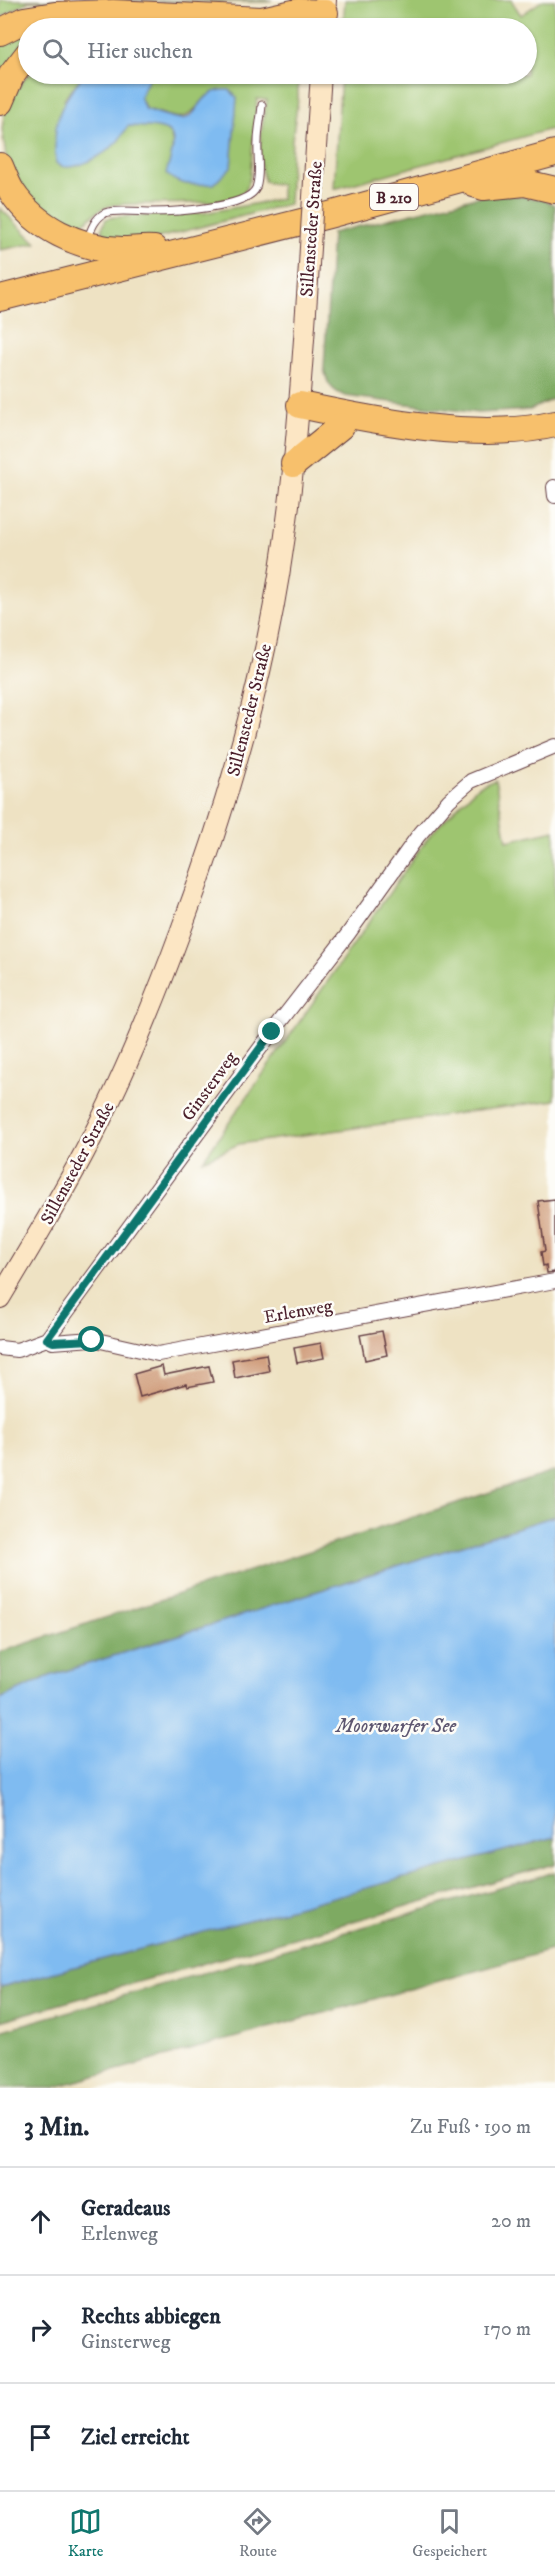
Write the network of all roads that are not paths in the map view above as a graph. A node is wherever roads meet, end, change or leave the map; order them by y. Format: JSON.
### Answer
{"nodes":[{"id":1,"x":325,"y":14,"type":"edge"},
{"id":2,"x":37,"y":18,"type":"edge"},
{"id":3,"x":64,"y":18,"type":"edge"},
{"id":4,"x":91,"y":18,"type":"edge"},
{"id":5,"x":186,"y":18,"type":"edge"},
{"id":6,"x":286,"y":18,"type":"edge"},
{"id":7,"x":18,"y":23,"type":"edge"},
{"id":8,"x":0,"y":32,"type":"edge"},
{"id":9,"x":18,"y":67,"type":"edge"},
{"id":10,"x":320,"y":84,"type":"edge"},
{"id":11,"x":0,"y":102,"type":"edge"},
{"id":12,"x":262,"y":105,"type":"dead end"},
{"id":13,"x":555,"y":153,"type":"edge"},
{"id":14,"x":0,"y":166,"type":"edge"},
{"id":15,"x":460,"y":179,"type":"junction"},
{"id":16,"x":555,"y":190,"type":"edge"},
{"id":17,"x":86,"y":244,"type":"junction"},
{"id":18,"x":187,"y":252,"type":"junction"},
{"id":19,"x":0,"y":298,"type":"edge"},
{"id":20,"x":299,"y":414,"type":"junction"},
{"id":21,"x":367,"y":420,"type":"junction"},
{"id":22,"x":555,"y":424,"type":"edge"},
{"id":23,"x":341,"y":426,"type":"junction"},
{"id":24,"x":294,"y":464,"type":"junction"},
{"id":25,"x":554,"y":487,"type":"edge"},
{"id":26,"x":555,"y":496,"type":"edge"},
{"id":27,"x":555,"y":746,"type":"edge"},
{"id":28,"x":555,"y":1281,"type":"edge"},
{"id":29,"x":0,"y":1298,"type":"edge"},
{"id":30,"x":47,"y":1339,"type":"junction"},
{"id":31,"x":0,"y":1348,"type":"edge"}],
"edges":[{"from":1,"to":6,"type":"highway"},
{"from":2,"to":3,"type":"highway"},
{"from":4,"to":5,"type":"highway"},
{"from":7,"to":8,"type":"highway"},
{"from":9,"to":11,"type":"highway"},
{"from":10,"to":20,"type":"street","name":"Sillensteder Straße","bridge":true},
{"from":12,"to":17,"type":"lane"},
{"from":13,"to":15,"type":"highway","number":"B 210"},
{"from":14,"to":17,"type":"highway"},
{"from":15,"to":16,"type":"highway"},
{"from":15,"to":18,"type":"highway","number":"B 210"},
{"from":17,"to":18,"type":"highway"},
{"from":18,"to":19,"type":"highway","number":"B 210"},
{"from":20,"to":21,"type":"highway"},
{"from":20,"to":23,"type":"highway"},
{"from":20,"to":24,"type":"street","name":"Sillensteder Straße"},
{"from":21,"to":22,"type":"highway"},
{"from":21,"to":23,"type":"highway"},
{"from":23,"to":24,"type":"highway"},
{"from":24,"to":29,"type":"street","name":"Sillensteder Straße"},
{"from":25,"to":26,"type":"street"},
{"from":27,"to":30,"type":"street","name":"Ginsterweg"},
{"from":28,"to":30,"type":"street","name":"Erlenweg"},
{"from":30,"to":31,"type":"street"}]}
